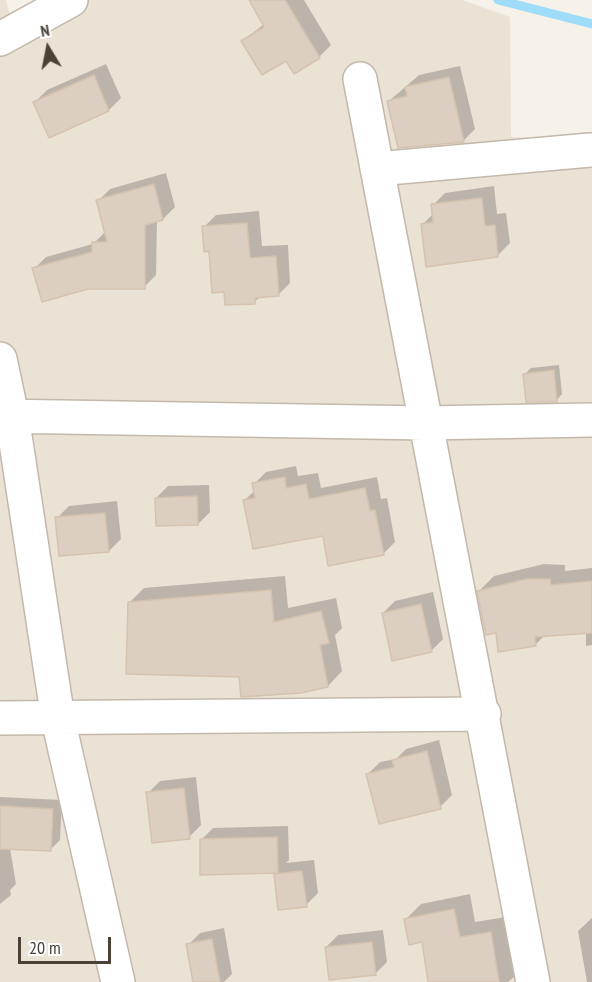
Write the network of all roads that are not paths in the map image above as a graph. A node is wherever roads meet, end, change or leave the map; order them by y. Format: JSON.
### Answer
{"nodes":[{"id":1,"x":71,"y":0,"type":"edge"},
{"id":2,"x":0,"y":39,"type":"edge"},
{"id":3,"x":360,"y":79,"type":"dead end"},
{"id":4,"x":590,"y":150,"type":"dead end"},
{"id":5,"x":377,"y":169,"type":"junction"},
{"id":6,"x":0,"y":360,"type":"edge"},
{"id":7,"x":6,"y":416,"type":"edge"},
{"id":8,"x":592,"y":420,"type":"edge"},
{"id":9,"x":425,"y":423,"type":"junction"},
{"id":10,"x":484,"y":714,"type":"junction"},
{"id":11,"x":0,"y":718,"type":"edge"},
{"id":12,"x":58,"y":719,"type":"junction"},
{"id":13,"x":118,"y":982,"type":"edge"},
{"id":14,"x":533,"y":982,"type":"edge"}],
"edges":[{"from":1,"to":2,"type":"street"},
{"from":3,"to":5,"type":"street"},
{"from":4,"to":5,"type":"street"},
{"from":5,"to":9,"type":"street"},
{"from":6,"to":7,"type":"street"},
{"from":7,"to":9,"type":"street"},
{"from":7,"to":12,"type":"street"},
{"from":8,"to":9,"type":"street"},
{"from":9,"to":10,"type":"street"},
{"from":10,"to":12,"type":"street"},
{"from":10,"to":14,"type":"street"},
{"from":11,"to":12,"type":"street"},
{"from":12,"to":13,"type":"street"}]}
